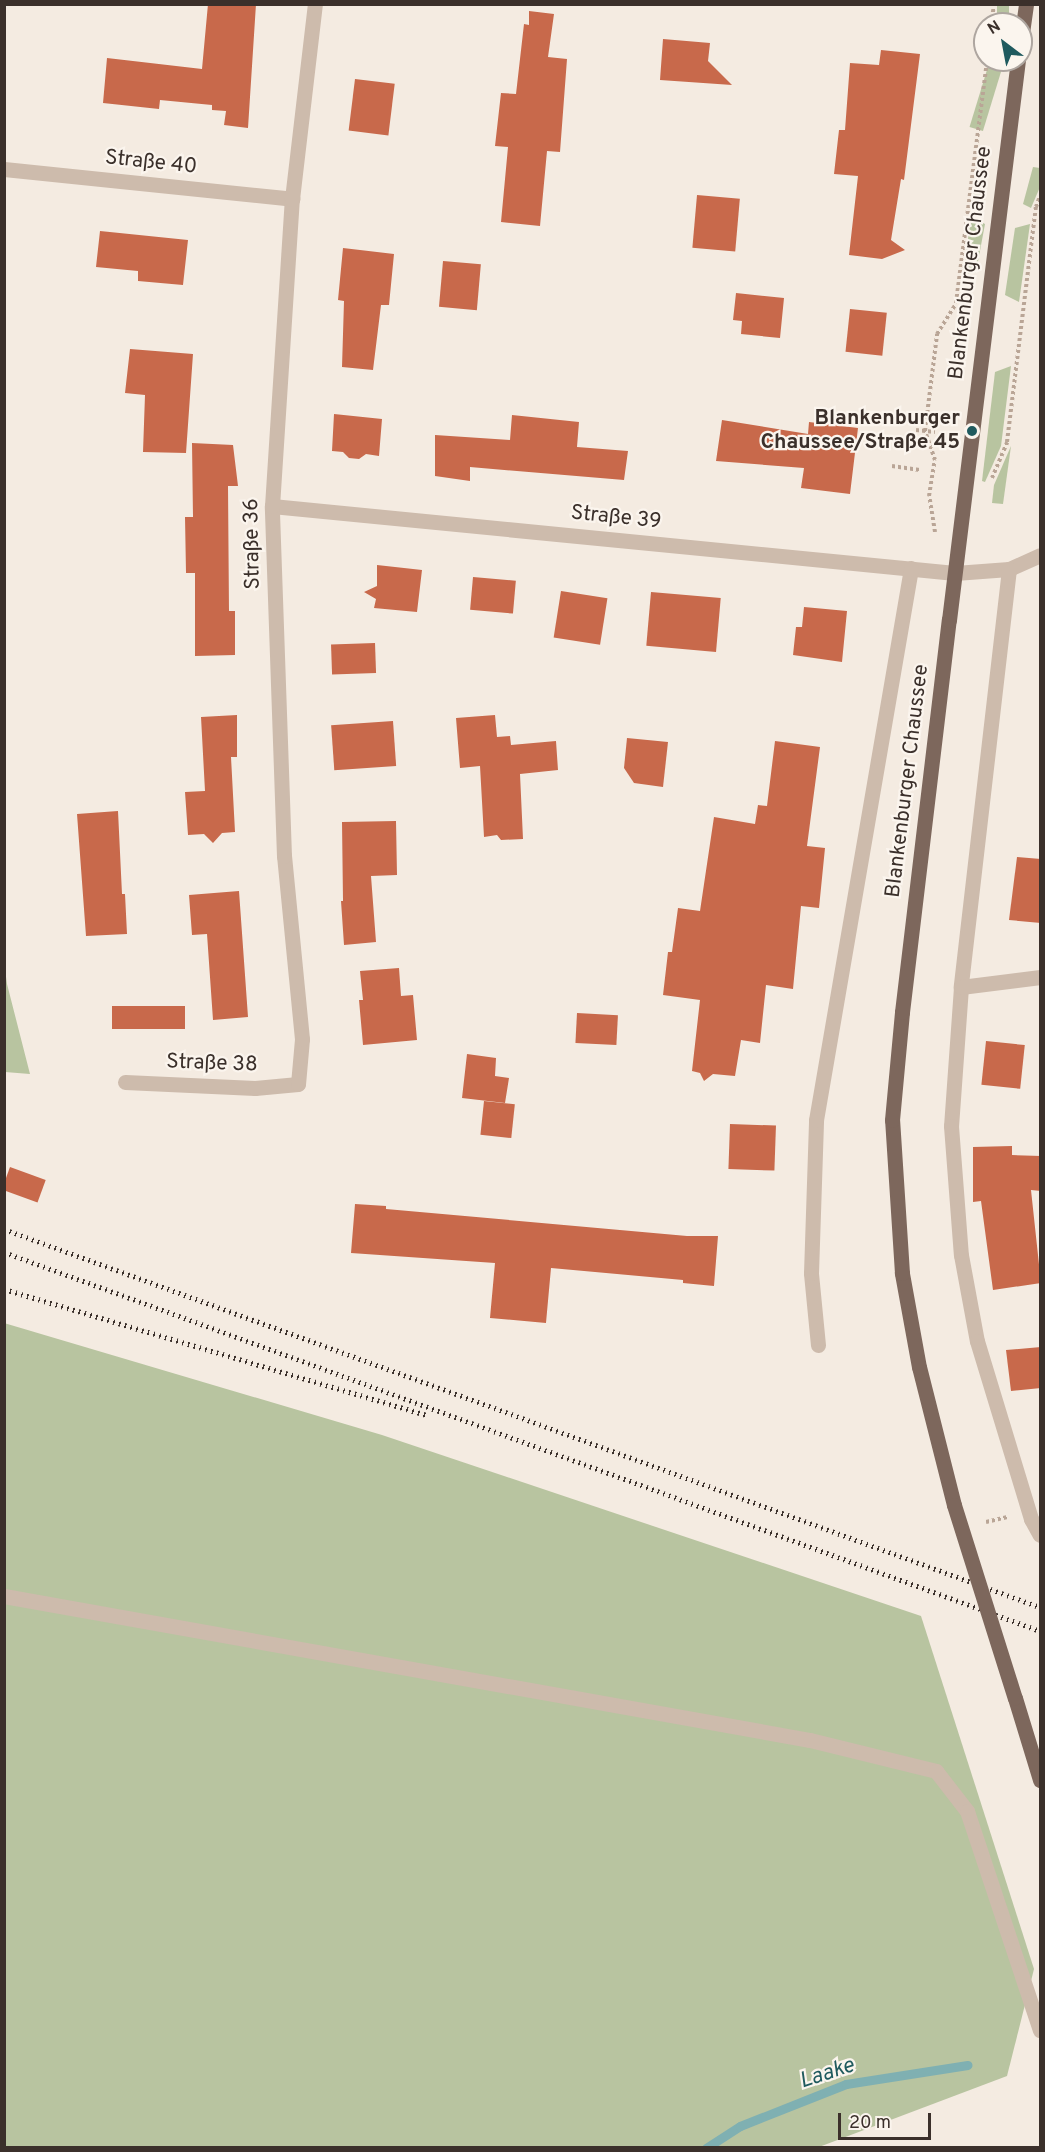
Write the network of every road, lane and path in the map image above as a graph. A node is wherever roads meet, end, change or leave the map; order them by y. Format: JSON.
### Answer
{"nodes":[{"id":1,"x":315,"y":4,"type":"edge"},
{"id":2,"x":985,"y":72,"type":"edge"},
{"id":3,"x":1017,"y":72,"type":"edge"},
{"id":4,"x":4,"y":169,"type":"edge"},
{"id":5,"x":1041,"y":196,"type":"edge"},
{"id":6,"x":292,"y":199,"type":"junction"},
{"id":7,"x":916,"y":430,"type":"dead end"},
{"id":8,"x":925,"y":431,"type":"junction"},
{"id":9,"x":935,"y":432,"type":"dead end"},
{"id":10,"x":892,"y":466,"type":"dead end"},
{"id":11,"x":920,"y":470,"type":"dead end"},
{"id":12,"x":990,"y":484,"type":"dead end"},
{"id":13,"x":929,"y":496,"type":"dead end"},
{"id":14,"x":272,"y":506,"type":"junction"},
{"id":15,"x":1041,"y":555,"type":"edge"},
{"id":16,"x":911,"y":568,"type":"junction"},
{"id":17,"x":1009,"y":569,"type":"junction"},
{"id":18,"x":955,"y":573,"type":"junction"},
{"id":19,"x":1041,"y":977,"type":"edge"},
{"id":20,"x":961,"y":987,"type":"junction"},
{"id":21,"x":125,"y":1082,"type":"dead end"},
{"id":22,"x":298,"y":1084,"type":"joint"},
{"id":23,"x":818,"y":1344,"type":"dead end"},
{"id":24,"x":1041,"y":1535,"type":"edge"},
{"id":25,"x":4,"y":1596,"type":"edge"},
{"id":26,"x":1041,"y":1780,"type":"edge"},
{"id":27,"x":1041,"y":2030,"type":"edge"}],
"edges":[{"from":1,"to":6,"type":"street","name":"Straße 36"},
{"from":2,"to":8,"type":"path"},
{"from":3,"to":18,"type":"main road","name":"Blankenburger Chaussee"},
{"from":4,"to":6,"type":"street","name":"Straße 40"},
{"from":5,"to":12,"type":"path"},
{"from":6,"to":14,"type":"street","name":"Straße 36"},
{"from":7,"to":8,"type":"path"},
{"from":8,"to":9,"type":"path"},
{"from":8,"to":13,"type":"path"},
{"from":10,"to":11,"type":"path"},
{"from":14,"to":16,"type":"street","name":"Straße 39"},
{"from":14,"to":22,"type":"street","name":"Straße 36"},
{"from":15,"to":17,"type":"street","name":"Straße 39"},
{"from":16,"to":18,"type":"street","name":"Straße 39"},
{"from":16,"to":23,"type":"street","name":"Blankenburger Chaussee"},
{"from":17,"to":18,"type":"street","name":"Straße 39"},
{"from":17,"to":20,"type":"street"},
{"from":18,"to":26,"type":"main road","name":"Blankenburger Chaussee","bridge":true},
{"from":19,"to":20,"type":"street"},
{"from":20,"to":24,"type":"street"},
{"from":21,"to":22,"type":"street","name":"Straße 38"},
{"from":25,"to":27,"type":"street"}]}
